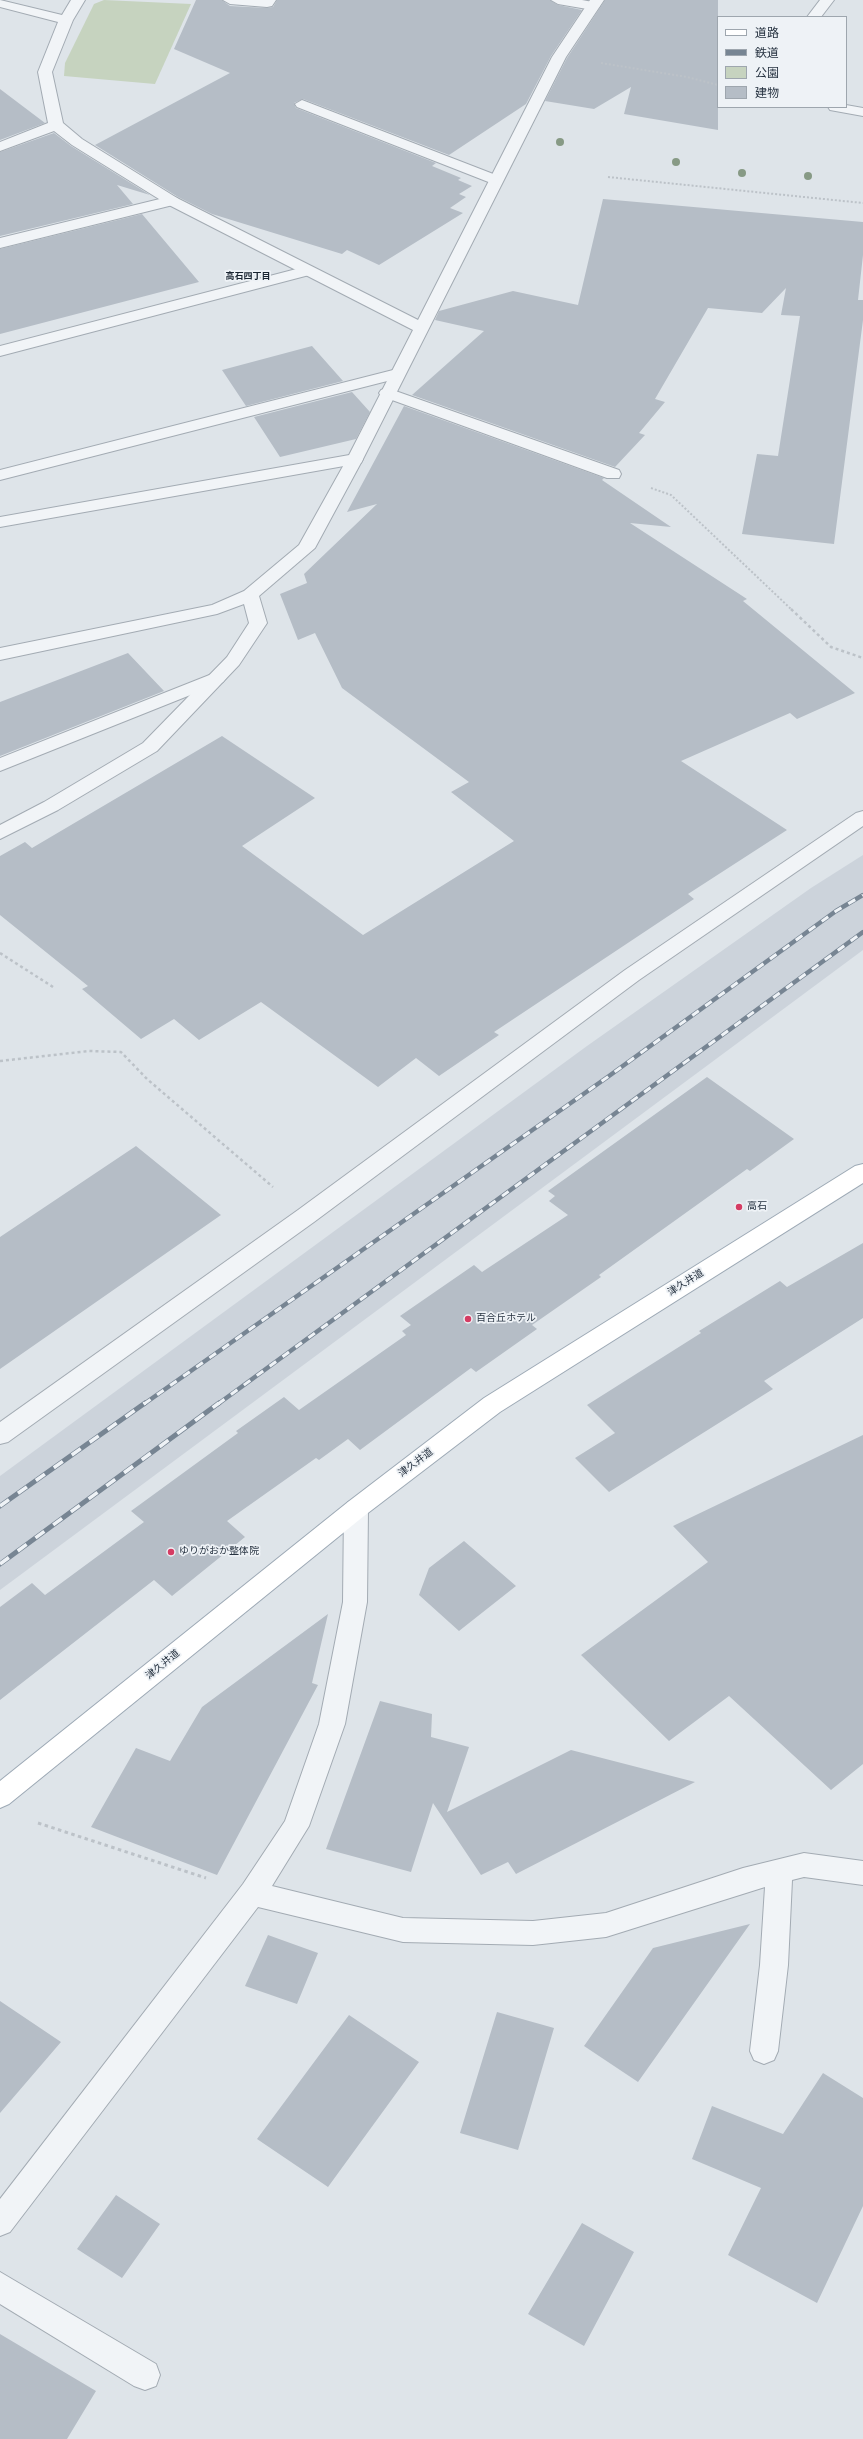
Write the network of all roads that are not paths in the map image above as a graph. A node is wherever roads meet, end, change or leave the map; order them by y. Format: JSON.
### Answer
{"nodes":[{"id":1,"x":78,"y":0,"type":"edge"},
{"id":2,"x":230,"y":0,"type":"edge"},
{"id":3,"x":269,"y":0,"type":"edge"},
{"id":4,"x":558,"y":0,"type":"edge"},
{"id":5,"x":827,"y":0,"type":"edge"},
{"id":6,"x":595,"y":3,"type":"edge"},
{"id":7,"x":0,"y":4,"type":"edge"},
{"id":8,"x":815,"y":16,"type":"edge"},
{"id":9,"x":66,"y":20,"type":"junction"},
{"id":10,"x":302,"y":104,"type":"dead end"},
{"id":11,"x":841,"y":108,"type":"edge"},
{"id":12,"x":863,"y":112,"type":"edge"},
{"id":13,"x":56,"y":125,"type":"junction"},
{"id":14,"x":0,"y":147,"type":"edge"},
{"id":15,"x":496,"y":180,"type":"junction"},
{"id":16,"x":172,"y":200,"type":"junction"},
{"id":17,"x":0,"y":243,"type":"edge"},
{"id":18,"x":308,"y":271,"type":"junction"},
{"id":19,"x":422,"y":328,"type":"junction"},
{"id":20,"x":0,"y":351,"type":"edge"},
{"id":21,"x":396,"y":374,"type":"junction"},
{"id":22,"x":387,"y":393,"type":"junction"},
{"id":23,"x":355,"y":459,"type":"junction"},
{"id":24,"x":613,"y":474,"type":"road end"},
{"id":25,"x":0,"y":475,"type":"edge"},
{"id":26,"x":0,"y":522,"type":"edge"},
{"id":27,"x":250,"y":595,"type":"junction"},
{"id":28,"x":0,"y":654,"type":"edge"},
{"id":29,"x":217,"y":678,"type":"junction"},
{"id":30,"x":0,"y":765,"type":"edge"},
{"id":31,"x":863,"y":817,"type":"edge"},
{"id":32,"x":0,"y":833,"type":"edge"},
{"id":33,"x":863,"y":1172,"type":"edge"},
{"id":34,"x":0,"y":1435,"type":"edge"},
{"id":35,"x":356,"y":1509,"type":"junction"},
{"id":36,"x":0,"y":1796,"type":"edge"},
{"id":37,"x":779,"y":1871,"type":"junction"},
{"id":38,"x":863,"y":1874,"type":"edge"},
{"id":39,"x":252,"y":1893,"type":"junction"},
{"id":40,"x":764,"y":2051,"type":"dead end"},
{"id":41,"x":0,"y":2222,"type":"edge"},
{"id":42,"x":0,"y":2286,"type":"edge"},
{"id":43,"x":145,"y":2375,"type":"dead end"}],
"edges":[{"from":1,"to":9,"type":"street"},
{"from":2,"to":3,"type":"street"},
{"from":4,"to":6,"type":"street"},
{"from":5,"to":8,"type":"street"},
{"from":6,"to":15,"type":"street"},
{"from":7,"to":9,"type":"street"},
{"from":9,"to":13,"type":"street"},
{"from":10,"to":15,"type":"street"},
{"from":11,"to":12,"type":"street"},
{"from":13,"to":14,"type":"street"},
{"from":13,"to":16,"type":"street"},
{"from":15,"to":19,"type":"street"},
{"from":16,"to":17,"type":"street"},
{"from":16,"to":18,"type":"street"},
{"from":18,"to":19,"type":"street"},
{"from":18,"to":20,"type":"street"},
{"from":19,"to":21,"type":"street"},
{"from":21,"to":22,"type":"street"},
{"from":21,"to":25,"type":"street"},
{"from":22,"to":23,"type":"street"},
{"from":22,"to":24,"type":"street"},
{"from":23,"to":26,"type":"street"},
{"from":23,"to":27,"type":"street"},
{"from":27,"to":28,"type":"street"},
{"from":27,"to":29,"type":"street"},
{"from":29,"to":30,"type":"street"},
{"from":29,"to":32,"type":"street"},
{"from":31,"to":34,"type":"street"},
{"from":33,"to":35,"type":"main road","name":"津久井道"},
{"from":35,"to":36,"type":"main road","name":"津久井道"},
{"from":35,"to":39,"type":"street"},
{"from":37,"to":38,"type":"street"},
{"from":37,"to":39,"type":"street"},
{"from":37,"to":40,"type":"street"},
{"from":39,"to":41,"type":"street"},
{"from":42,"to":43,"type":"street"}]}
